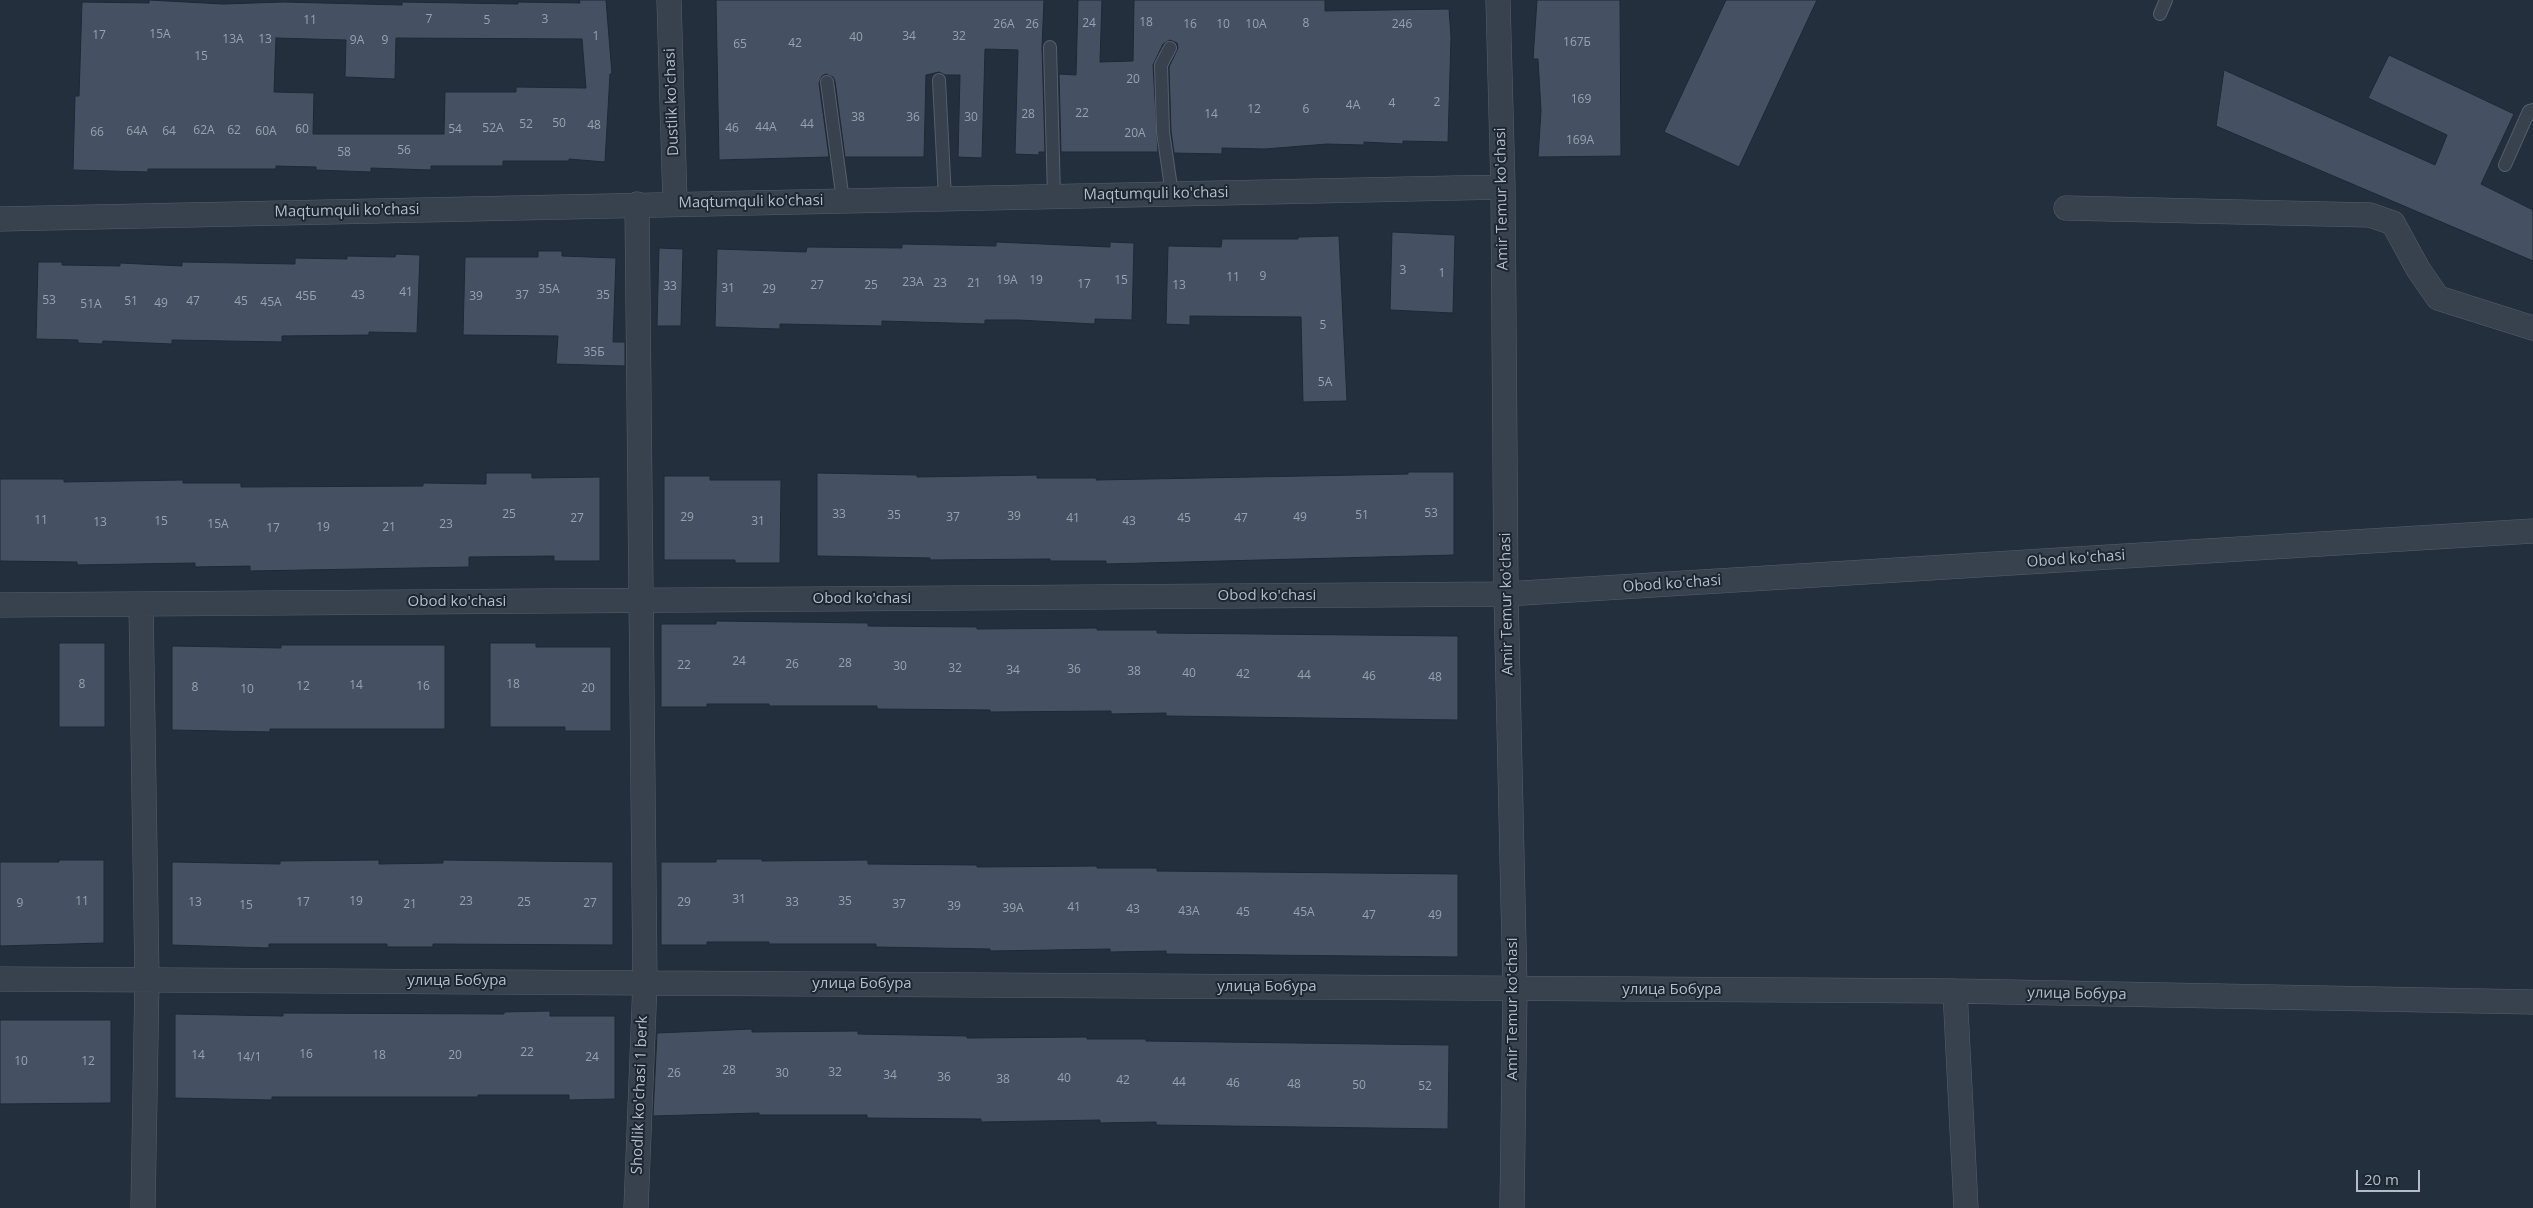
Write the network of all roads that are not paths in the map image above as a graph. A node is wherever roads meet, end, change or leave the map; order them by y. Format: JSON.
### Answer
{"nodes":[{"id":1,"x":669,"y":0,"type":"edge"},
{"id":2,"x":1498,"y":0,"type":"edge"},
{"id":3,"x":2166,"y":0,"type":"edge"},
{"id":4,"x":2160,"y":14,"type":"dead end"},
{"id":5,"x":1050,"y":47,"type":"dead end"},
{"id":6,"x":1170,"y":48,"type":"dead end"},
{"id":7,"x":939,"y":80,"type":"dead end"},
{"id":8,"x":828,"y":82,"type":"dead end"},
{"id":9,"x":2533,"y":110,"type":"edge"},
{"id":10,"x":2505,"y":165,"type":"dead end"},
{"id":11,"x":1503,"y":187,"type":"junction"},
{"id":12,"x":1172,"y":194,"type":"junction"},
{"id":13,"x":1054,"y":196,"type":"junction"},
{"id":14,"x":945,"y":198,"type":"junction"},
{"id":15,"x":843,"y":201,"type":"junction"},
{"id":16,"x":675,"y":203,"type":"junction"},
{"id":17,"x":637,"y":204,"type":"junction"},
{"id":18,"x":2066,"y":208,"type":"dead end"},
{"id":19,"x":0,"y":219,"type":"edge"},
{"id":20,"x":2533,"y":328,"type":"edge"},
{"id":21,"x":2533,"y":531,"type":"edge"},
{"id":22,"x":1506,"y":594,"type":"junction"},
{"id":23,"x":640,"y":600,"type":"junction"},
{"id":24,"x":142,"y":604,"type":"junction"},
{"id":25,"x":0,"y":605,"type":"edge"},
{"id":26,"x":0,"y":979,"type":"edge"},
{"id":27,"x":147,"y":980,"type":"junction"},
{"id":28,"x":645,"y":982,"type":"junction"},
{"id":29,"x":1515,"y":989,"type":"junction"},
{"id":30,"x":1955,"y":992,"type":"junction"},
{"id":31,"x":2533,"y":1002,"type":"edge"},
{"id":32,"x":143,"y":1208,"type":"edge"},
{"id":33,"x":636,"y":1208,"type":"edge"},
{"id":34,"x":1512,"y":1208,"type":"edge"},
{"id":35,"x":1966,"y":1208,"type":"edge"}],
"edges":[{"from":1,"to":16,"type":"street","name":"Dustlik ko'chasi"},
{"from":2,"to":11,"type":"street","name":"Amir Temur ko'chasi"},
{"from":3,"to":4,"type":"lane"},
{"from":5,"to":13,"type":"lane"},
{"from":6,"to":12,"type":"lane"},
{"from":7,"to":14,"type":"lane"},
{"from":8,"to":15,"type":"lane"},
{"from":9,"to":10,"type":"lane"},
{"from":11,"to":12,"type":"street","name":"Maqtumquli ko'chasi"},
{"from":11,"to":22,"type":"street","name":"Amir Temur ko'chasi"},
{"from":12,"to":13,"type":"street","name":"Maqtumquli ko'chasi"},
{"from":13,"to":14,"type":"street","name":"Maqtumquli ko'chasi"},
{"from":14,"to":15,"type":"street","name":"Maqtumquli ko'chasi"},
{"from":15,"to":16,"type":"street","name":"Maqtumquli ko'chasi"},
{"from":16,"to":17,"type":"street","name":"Maqtumquli ko'chasi"},
{"from":17,"to":19,"type":"street","name":"Maqtumquli ko'chasi"},
{"from":17,"to":23,"type":"street","name":"Shodlik ko'chasi 1 berk"},
{"from":18,"to":20,"type":"street"},
{"from":21,"to":22,"type":"street","name":"Obod ko'chasi"},
{"from":22,"to":23,"type":"street","name":"Obod ko'chasi"},
{"from":22,"to":29,"type":"street","name":"Amir Temur ko'chasi"},
{"from":23,"to":24,"type":"street","name":"Obod ko'chasi"},
{"from":23,"to":28,"type":"street","name":"Shodlik ko'chasi 1 berk"},
{"from":24,"to":25,"type":"street","name":"Obod ko'chasi"},
{"from":24,"to":27,"type":"street"},
{"from":26,"to":27,"type":"street","name":"улица Бобура"},
{"from":27,"to":28,"type":"street","name":"улица Бобура"},
{"from":27,"to":32,"type":"street"},
{"from":28,"to":29,"type":"street","name":"улица Бобура"},
{"from":28,"to":33,"type":"street","name":"Shodlik ko'chasi 1 berk"},
{"from":29,"to":30,"type":"street","name":"улица Бобура"},
{"from":29,"to":34,"type":"street","name":"Amir Temur ko'chasi"},
{"from":30,"to":31,"type":"street","name":"улица Бобура"},
{"from":30,"to":35,"type":"street"}]}
